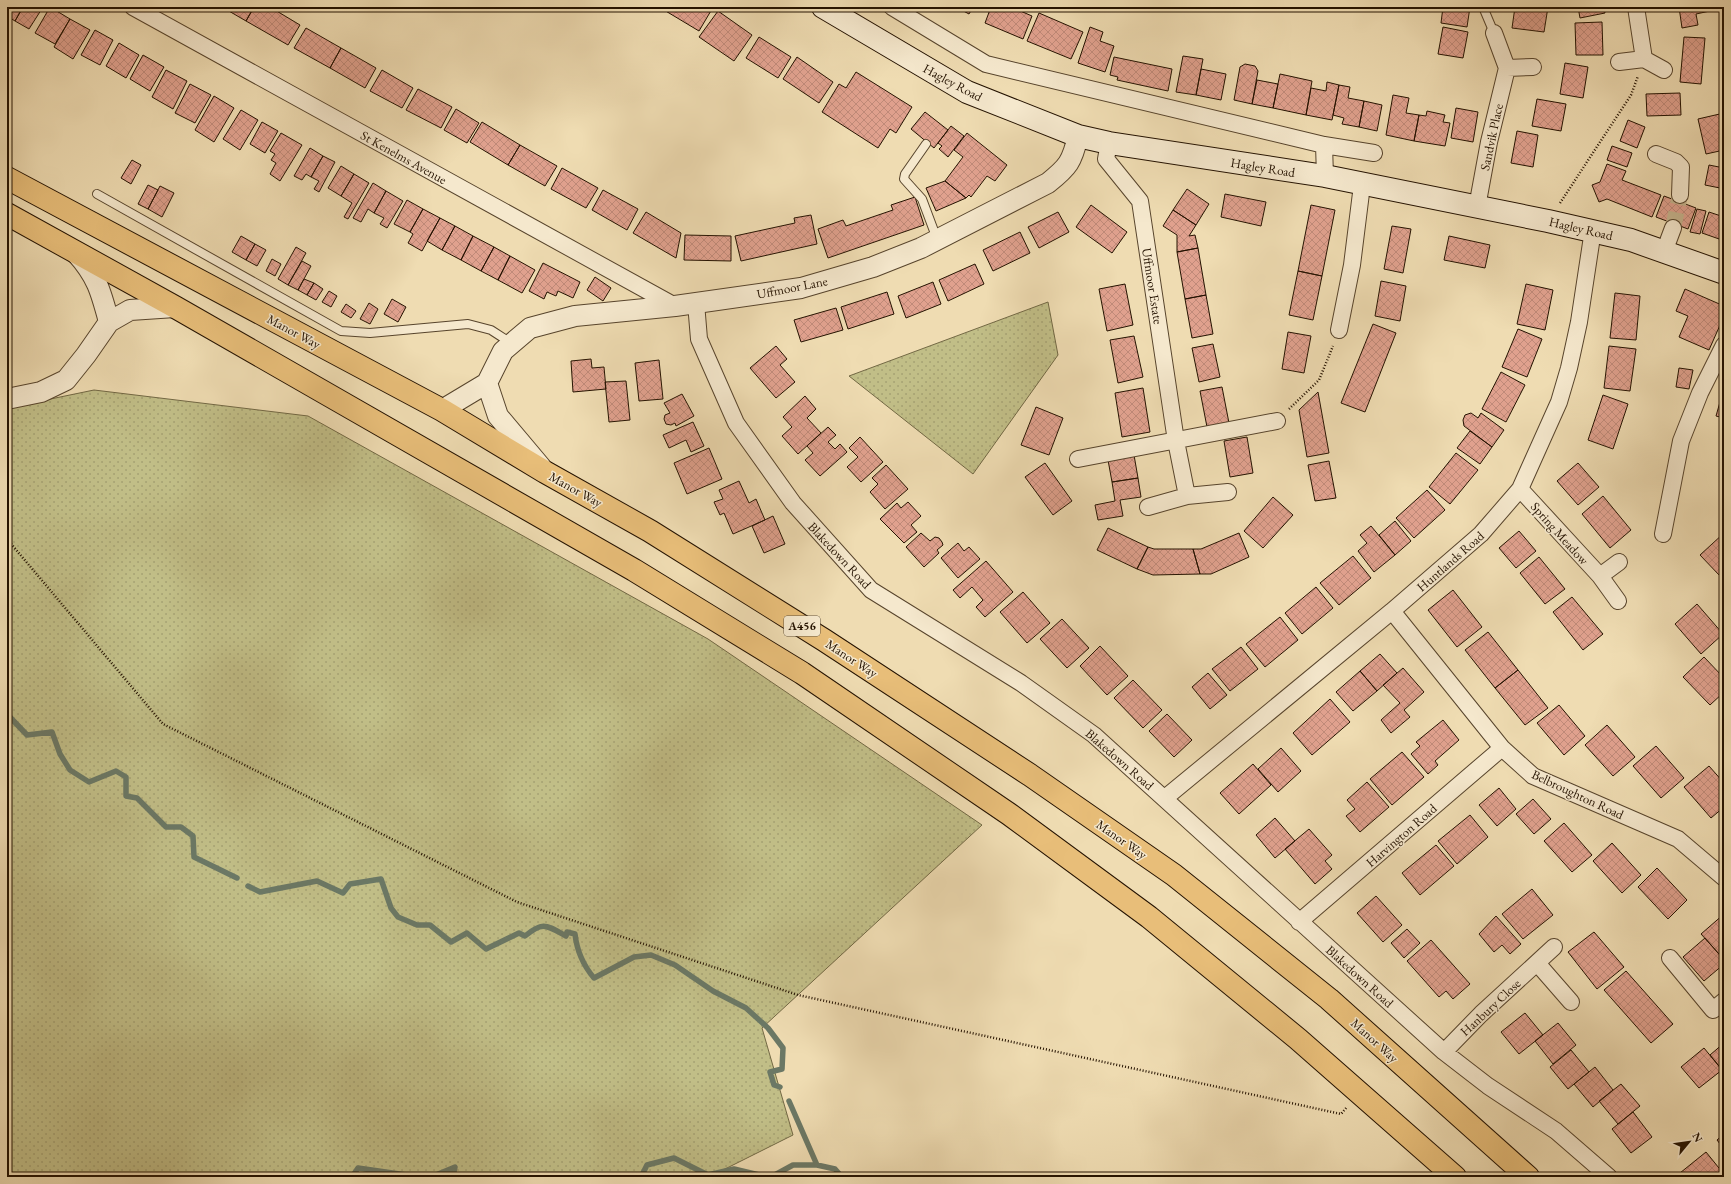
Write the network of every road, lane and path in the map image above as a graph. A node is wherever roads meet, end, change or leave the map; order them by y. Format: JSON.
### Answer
{"nodes":[{"id":1,"x":133,"y":7,"type":"edge"},
{"id":2,"x":823,"y":7,"type":"edge"},
{"id":3,"x":892,"y":7,"type":"edge"},
{"id":4,"x":1483,"y":7,"type":"edge"},
{"id":5,"x":1636,"y":7,"type":"edge"},
{"id":6,"x":1494,"y":33,"type":"joint"},
{"id":7,"x":1644,"y":59,"type":"junction"},
{"id":8,"x":1619,"y":62,"type":"dead end"},
{"id":9,"x":1532,"y":67,"type":"dead end"},
{"id":10,"x":1507,"y":68,"type":"junction"},
{"id":11,"x":1664,"y":70,"type":"dead end"},
{"id":12,"x":1078,"y":136,"type":"junction"},
{"id":13,"x":1109,"y":143,"type":"junction"},
{"id":14,"x":926,"y":144,"type":"dead end"},
{"id":15,"x":1324,"y":145,"type":"junction"},
{"id":16,"x":1374,"y":154,"type":"dead end"},
{"id":17,"x":1656,"y":154,"type":"dead end"},
{"id":18,"x":1325,"y":176,"type":"junction"},
{"id":19,"x":7,"y":178,"type":"edge"},
{"id":20,"x":1362,"y":184,"type":"junction"},
{"id":21,"x":97,"y":194,"type":"dead end"},
{"id":22,"x":1680,"y":195,"type":"tunnel mouth"},
{"id":23,"x":1477,"y":207,"type":"junction"},
{"id":24,"x":7,"y":214,"type":"edge"},
{"id":25,"x":1548,"y":220,"type":"junction"},
{"id":26,"x":1674,"y":228,"type":"tunnel mouth"},
{"id":27,"x":1593,"y":230,"type":"junction"},
{"id":28,"x":938,"y":240,"type":"junction"},
{"id":29,"x":76,"y":252,"type":"junction"},
{"id":30,"x":1664,"y":252,"type":"junction"},
{"id":31,"x":1724,"y":273,"type":"edge"},
{"id":32,"x":696,"y":304,"type":"junction"},
{"id":33,"x":675,"y":306,"type":"junction"},
{"id":34,"x":175,"y":307,"type":"junction"},
{"id":35,"x":109,"y":322,"type":"junction"},
{"id":36,"x":1339,"y":330,"type":"joint"},
{"id":37,"x":511,"y":343,"type":"junction"},
{"id":38,"x":1724,"y":345,"type":"edge"},
{"id":39,"x":487,"y":383,"type":"junction"},
{"id":40,"x":7,"y":399,"type":"edge"},
{"id":41,"x":442,"y":410,"type":"junction"},
{"id":42,"x":1277,"y":421,"type":"joint"},
{"id":43,"x":1176,"y":441,"type":"junction"},
{"id":44,"x":1078,"y":459,"type":"dead end"},
{"id":45,"x":545,"y":472,"type":"junction"},
{"id":46,"x":1520,"y":489,"type":"junction"},
{"id":47,"x":1228,"y":492,"type":"dead end"},
{"id":48,"x":1187,"y":496,"type":"junction"},
{"id":49,"x":1148,"y":506,"type":"dead end"},
{"id":50,"x":1663,"y":534,"type":"dead end"},
{"id":51,"x":7,"y":539,"type":"edge"},
{"id":52,"x":1619,"y":562,"type":"dead end"},
{"id":53,"x":1600,"y":576,"type":"junction"},
{"id":54,"x":1618,"y":601,"type":"dead end"},
{"id":55,"x":1392,"y":611,"type":"junction"},
{"id":56,"x":1502,"y":748,"type":"junction"},
{"id":57,"x":1165,"y":798,"type":"junction"},
{"id":58,"x":1724,"y":878,"type":"edge"},
{"id":59,"x":1299,"y":922,"type":"junction"},
{"id":60,"x":1554,"y":947,"type":"dead end"},
{"id":61,"x":1670,"y":958,"type":"dead end"},
{"id":62,"x":1537,"y":963,"type":"junction"},
{"id":63,"x":1724,"y":1001,"type":"edge"},
{"id":64,"x":1571,"y":1002,"type":"dead end"},
{"id":65,"x":1444,"y":1052,"type":"junction"},
{"id":66,"x":1359,"y":1092,"type":"junction"},
{"id":67,"x":1455,"y":1177,"type":"edge"},
{"id":68,"x":1528,"y":1177,"type":"edge"},
{"id":69,"x":1609,"y":1177,"type":"edge"}],
"edges":[{"from":1,"to":33,"type":"street","name":"St Kenelms Avenue"},
{"from":2,"to":12,"type":"main road","name":"Hagley Road"},
{"from":3,"to":15,"type":"street"},
{"from":4,"to":6,"type":"lane"},
{"from":5,"to":7,"type":"street"},
{"from":6,"to":10,"type":"street"},
{"from":7,"to":8,"type":"street"},
{"from":7,"to":11,"type":"street"},
{"from":7,"to":25,"type":"path"},
{"from":9,"to":10,"type":"street"},
{"from":10,"to":23,"type":"street","name":"Sandvik Place"},
{"from":12,"to":13,"type":"main road","name":"Hagley Road"},
{"from":12,"to":28,"type":"street","name":"Uffmoor Lane"},
{"from":13,"to":18,"type":"main road","name":"Hagley Road"},
{"from":13,"to":43,"type":"street","name":"Uffmoor Estate"},
{"from":14,"to":28,"type":"lane"},
{"from":15,"to":16,"type":"street"},
{"from":15,"to":18,"type":"street"},
{"from":17,"to":22,"type":"street"},
{"from":18,"to":20,"type":"main road","name":"Hagley Road"},
{"from":19,"to":41,"type":"highway","name":"Manor Way","number":"A456"},
{"from":20,"to":23,"type":"main road","name":"Hagley Road"},
{"from":20,"to":36,"type":"street"},
{"from":21,"to":37,"type":"lane"},
{"from":23,"to":25,"type":"main road","name":"Hagley Road"},
{"from":24,"to":29,"type":"highway"},
{"from":25,"to":27,"type":"main road","name":"Hagley Road"},
{"from":26,"to":30,"type":"street"},
{"from":27,"to":30,"type":"main road","name":"Hagley Road"},
{"from":27,"to":46,"type":"street","name":"Huntlands Road"},
{"from":28,"to":32,"type":"street","name":"Uffmoor Lane"},
{"from":29,"to":34,"type":"highway"},
{"from":29,"to":35,"type":"street"},
{"from":30,"to":31,"type":"main road","name":"Hagley Road"},
{"from":32,"to":33,"type":"street","name":"Uffmoor Lane"},
{"from":32,"to":57,"type":"street","name":"Blakedown Road"},
{"from":33,"to":37,"type":"street","name":"Uffmoor Lane"},
{"from":34,"to":35,"type":"street"},
{"from":34,"to":66,"type":"highway"},
{"from":35,"to":40,"type":"street"},
{"from":36,"to":42,"type":"path"},
{"from":37,"to":39,"type":"street","name":"Uffmoor Lane"},
{"from":38,"to":50,"type":"street"},
{"from":39,"to":41,"type":"street"},
{"from":39,"to":45,"type":"street"},
{"from":41,"to":45,"type":"highway","name":"Manor Way","number":"A456"},
{"from":42,"to":43,"type":"street"},
{"from":43,"to":44,"type":"street"},
{"from":43,"to":48,"type":"street","name":"Uffmoor Estate"},
{"from":45,"to":68,"type":"highway","name":"Manor Way","number":"A456"},
{"from":46,"to":53,"type":"street","name":"Spring Meadow"},
{"from":46,"to":55,"type":"street","name":"Huntlands Road"},
{"from":47,"to":48,"type":"street"},
{"from":48,"to":49,"type":"street"},
{"from":51,"to":66,"type":"path"},
{"from":52,"to":53,"type":"street","name":"Spring Meadow"},
{"from":53,"to":54,"type":"street","name":"Spring Meadow"},
{"from":55,"to":56,"type":"street","name":"Belbroughton Road"},
{"from":55,"to":57,"type":"street","name":"Huntlands Road"},
{"from":56,"to":58,"type":"street","name":"Belbroughton Road"},
{"from":56,"to":59,"type":"street","name":"Harvington Road"},
{"from":57,"to":59,"type":"street","name":"Blakedown Road"},
{"from":59,"to":65,"type":"street","name":"Blakedown Road"},
{"from":60,"to":62,"type":"street","name":"Hanbury Close"},
{"from":61,"to":63,"type":"street"},
{"from":62,"to":64,"type":"street"},
{"from":62,"to":65,"type":"street","name":"Hanbury Close"},
{"from":65,"to":69,"type":"street","name":"Blakedown Road"},
{"from":66,"to":67,"type":"highway"}]}
